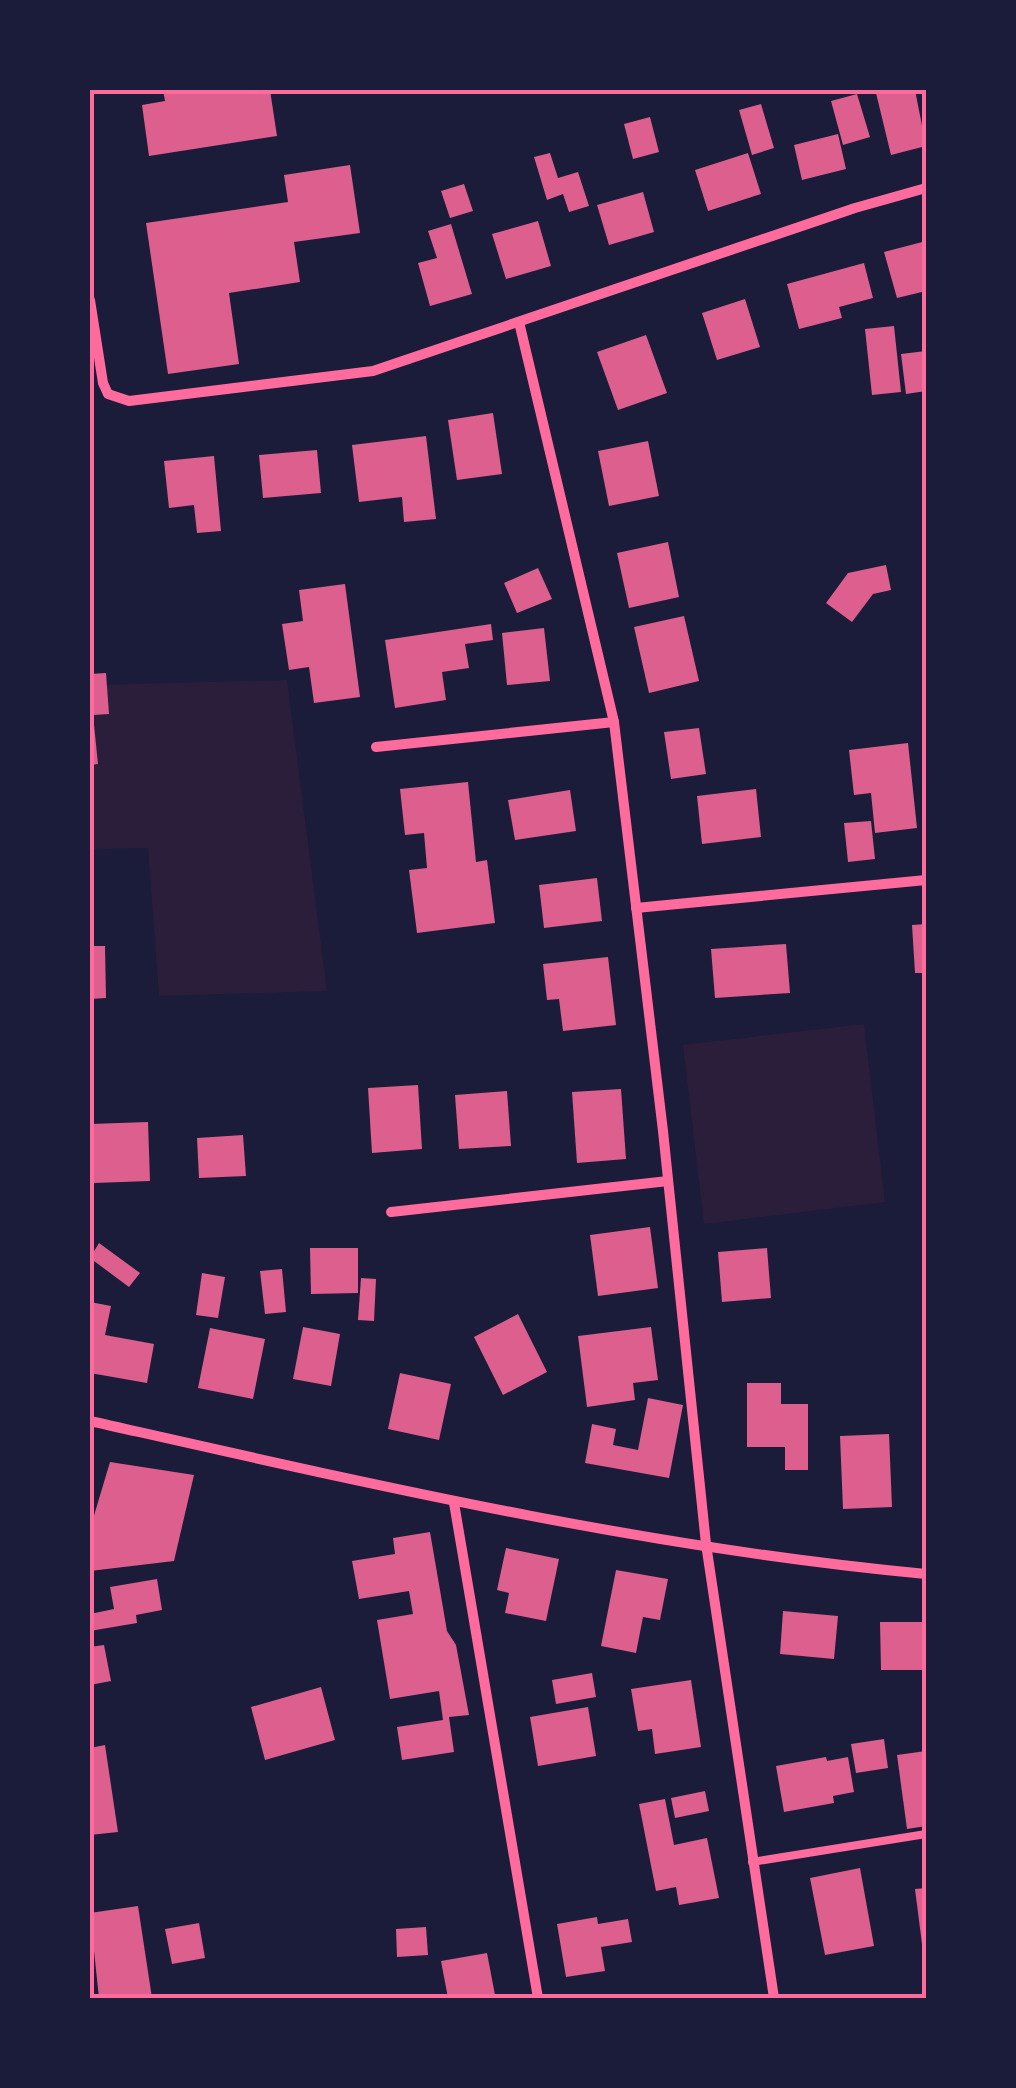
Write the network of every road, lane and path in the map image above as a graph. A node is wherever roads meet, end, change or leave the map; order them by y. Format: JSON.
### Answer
{"nodes":[{"id":1,"x":926,"y":188,"type":"edge"},
{"id":2,"x":90,"y":300,"type":"edge"},
{"id":3,"x":519,"y":322,"type":"junction"},
{"id":4,"x":614,"y":722,"type":"junction"},
{"id":5,"x":376,"y":747,"type":"dead end"},
{"id":6,"x":926,"y":880,"type":"edge"},
{"id":7,"x":636,"y":908,"type":"junction"},
{"id":8,"x":668,"y":1181,"type":"junction"},
{"id":9,"x":391,"y":1212,"type":"dead end"},
{"id":10,"x":90,"y":1421,"type":"edge"},
{"id":11,"x":454,"y":1504,"type":"junction"},
{"id":12,"x":706,"y":1544,"type":"junction"},
{"id":13,"x":926,"y":1574,"type":"edge"},
{"id":14,"x":926,"y":1834,"type":"edge"},
{"id":15,"x":752,"y":1862,"type":"junction"},
{"id":16,"x":538,"y":1998,"type":"edge"},
{"id":17,"x":774,"y":1998,"type":"edge"}],
"edges":[{"from":1,"to":3,"type":"street"},
{"from":2,"to":3,"type":"street"},
{"from":3,"to":4,"type":"street"},
{"from":4,"to":5,"type":"street"},
{"from":4,"to":7,"type":"street"},
{"from":6,"to":7,"type":"street"},
{"from":7,"to":8,"type":"street"},
{"from":8,"to":9,"type":"street"},
{"from":8,"to":12,"type":"street"},
{"from":10,"to":11,"type":"street"},
{"from":11,"to":12,"type":"street"},
{"from":11,"to":16,"type":"street"},
{"from":12,"to":13,"type":"street"},
{"from":12,"to":15,"type":"street"},
{"from":14,"to":15,"type":"lane"},
{"from":15,"to":17,"type":"street"}]}
